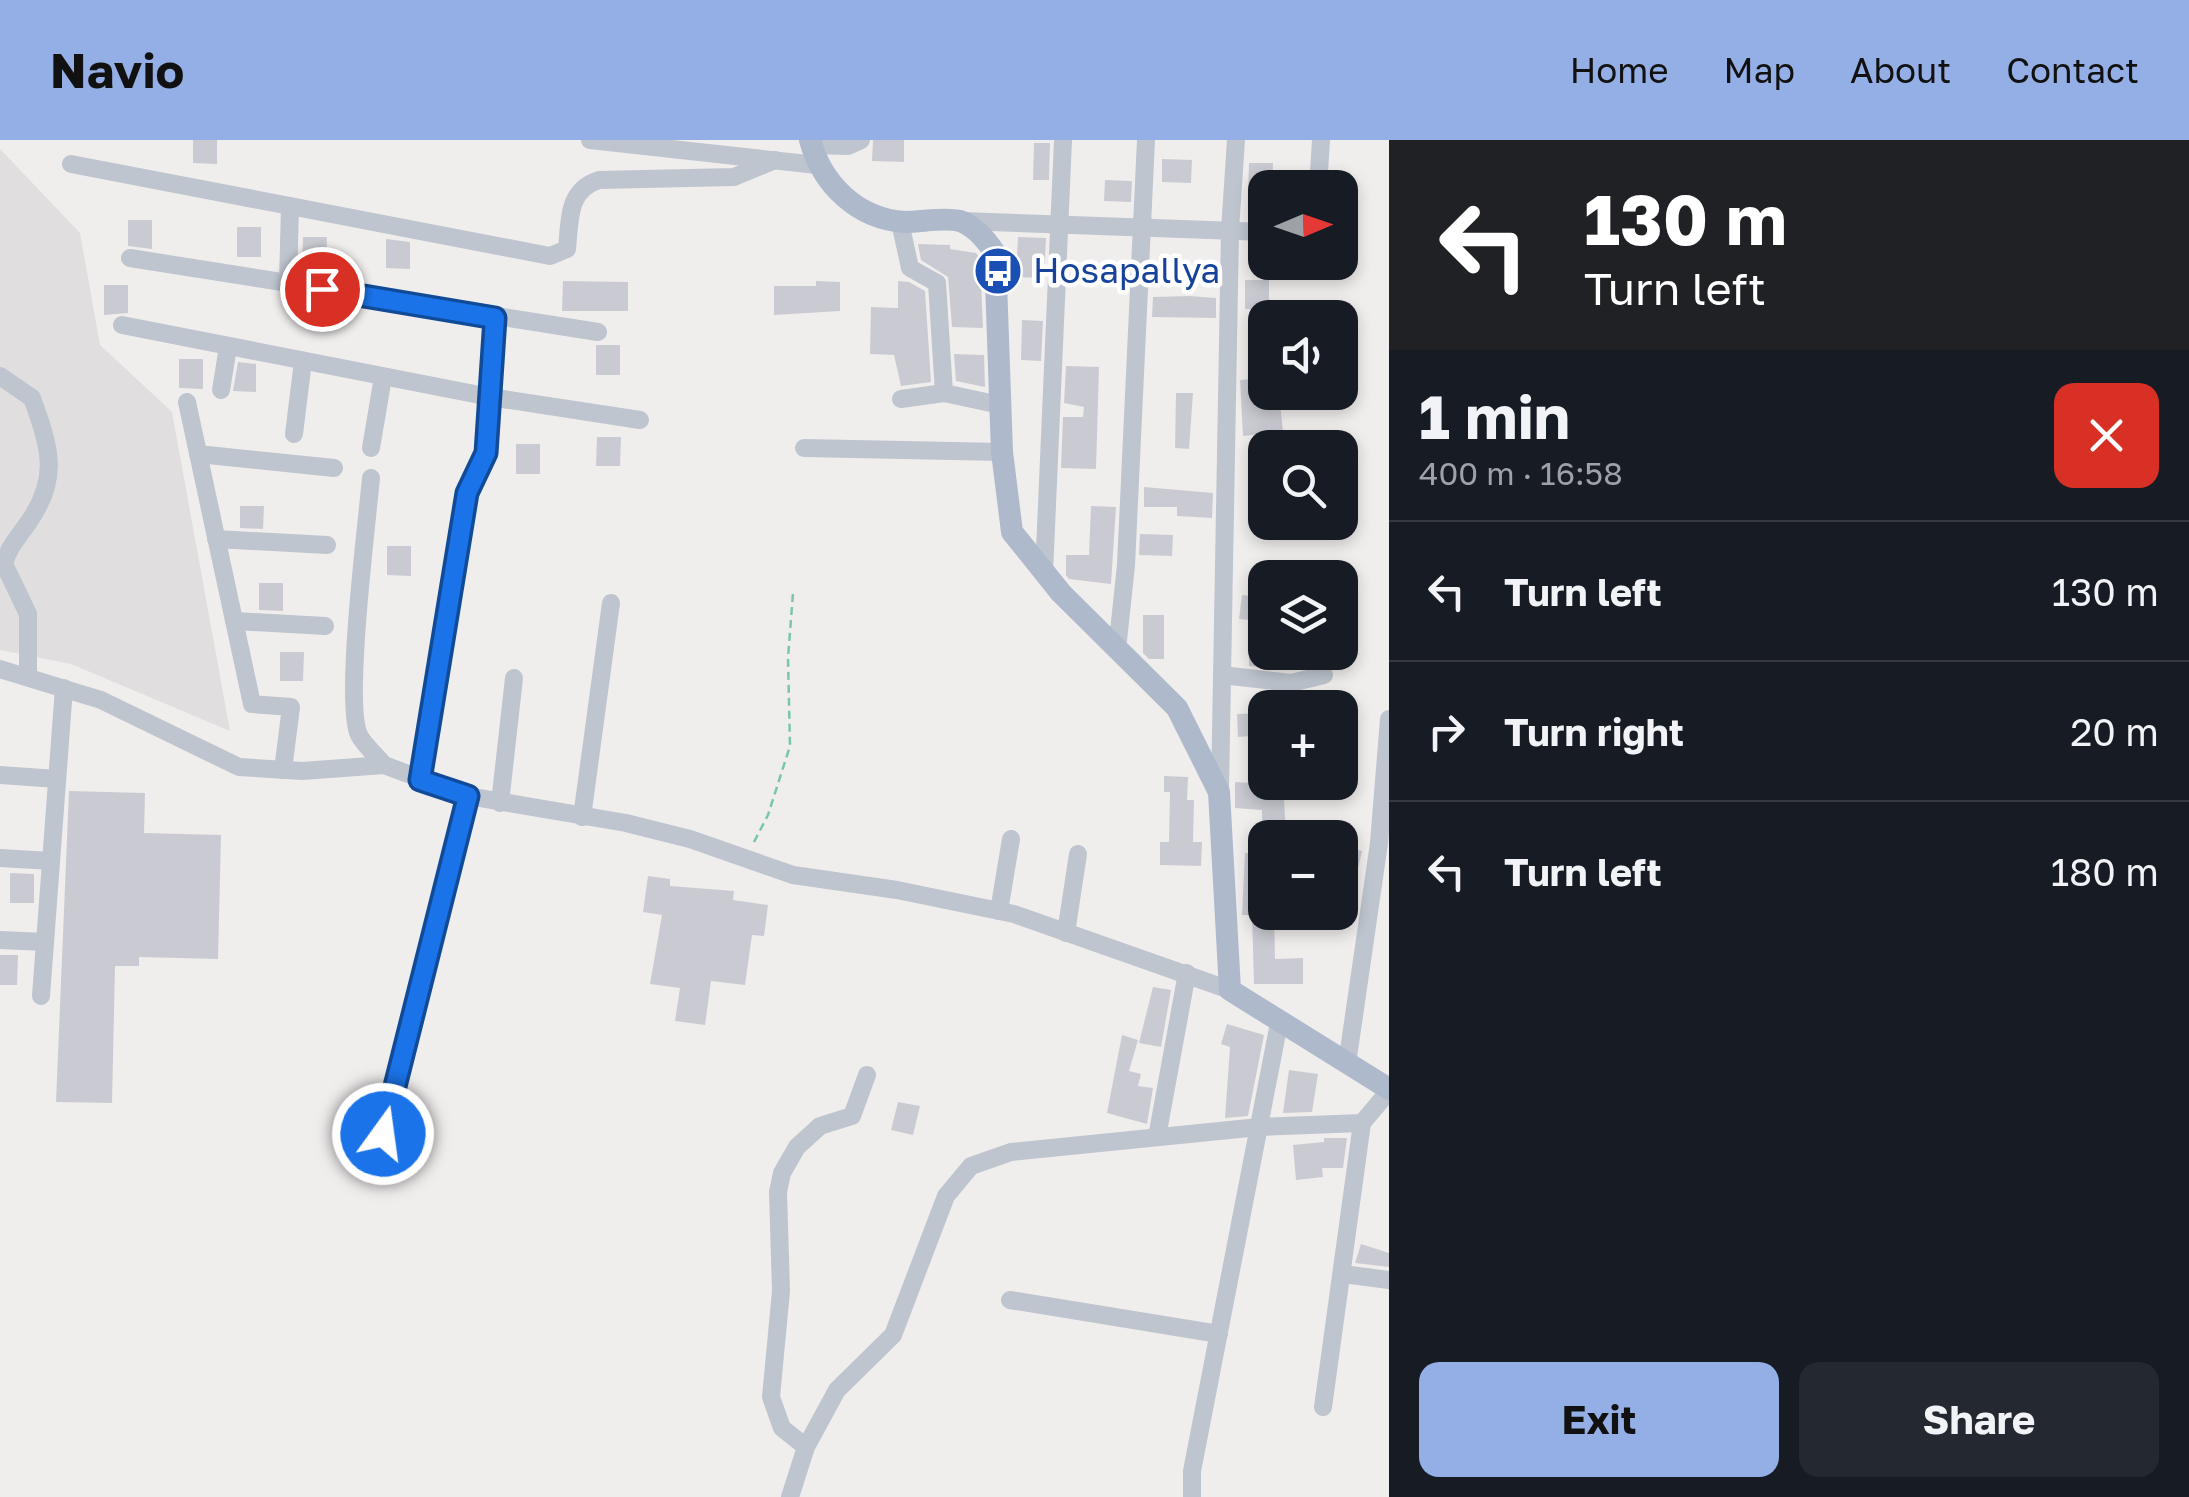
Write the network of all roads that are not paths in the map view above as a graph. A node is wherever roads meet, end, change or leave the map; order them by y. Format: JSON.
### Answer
{"nodes":[{"id":1,"x":590,"y":140,"type":"edge"},
{"id":2,"x":861,"y":140,"type":"edge"},
{"id":3,"x":1063,"y":140,"type":"edge"},
{"id":4,"x":1146,"y":140,"type":"edge"},
{"id":5,"x":1236,"y":140,"type":"edge"},
{"id":6,"x":1321,"y":140,"type":"edge"},
{"id":7,"x":812,"y":150,"type":"edge"},
{"id":8,"x":775,"y":160,"type":"junction"},
{"id":9,"x":72,"y":164,"type":"dead end"},
{"id":10,"x":1319,"y":170,"type":"edge"},
{"id":11,"x":290,"y":206,"type":"junction"},
{"id":12,"x":900,"y":222,"type":"junction"},
{"id":13,"x":961,"y":222,"type":"junction"},
{"id":14,"x":1060,"y":223,"type":"junction"},
{"id":15,"x":1230,"y":230,"type":"junction"},
{"id":16,"x":1142,"y":231,"type":"junction"},
{"id":17,"x":1248,"y":231,"type":"edge"},
{"id":18,"x":130,"y":258,"type":"dead end"},
{"id":19,"x":288,"y":283,"type":"junction"},
{"id":20,"x":495,"y":318,"type":"junction"},
{"id":21,"x":122,"y":325,"type":"dead end"},
{"id":22,"x":598,"y":332,"type":"dead end"},
{"id":23,"x":228,"y":346,"type":"junction"},
{"id":24,"x":303,"y":362,"type":"junction"},
{"id":25,"x":0,"y":376,"type":"edge"},
{"id":26,"x":382,"y":377,"type":"junction"},
{"id":27,"x":222,"y":390,"type":"dead end"},
{"id":28,"x":944,"y":393,"type":"junction"},
{"id":29,"x":490,"y":397,"type":"junction"},
{"id":30,"x":900,"y":399,"type":"dead end"},
{"id":31,"x":187,"y":402,"type":"dead end"},
{"id":32,"x":1000,"y":405,"type":"junction"},
{"id":33,"x":640,"y":420,"type":"dead end"},
{"id":34,"x":294,"y":434,"type":"dead end"},
{"id":35,"x":371,"y":448,"type":"dead end"},
{"id":36,"x":804,"y":448,"type":"dead end"},
{"id":37,"x":1002,"y":452,"type":"junction"},
{"id":38,"x":198,"y":454,"type":"junction"},
{"id":39,"x":334,"y":468,"type":"dead end"},
{"id":40,"x":370,"y":478,"type":"dead end"},
{"id":41,"x":216,"y":539,"type":"junction"},
{"id":42,"x":327,"y":545,"type":"dead end"},
{"id":43,"x":1044,"y":573,"type":"junction"},
{"id":44,"x":611,"y":603,"type":"dead end"},
{"id":45,"x":234,"y":620,"type":"junction"},
{"id":46,"x":325,"y":626,"type":"dead end"},
{"id":47,"x":1118,"y":650,"type":"junction"},
{"id":48,"x":0,"y":670,"type":"edge"},
{"id":49,"x":1222,"y":674,"type":"junction"},
{"id":50,"x":1324,"y":675,"type":"dead end"},
{"id":51,"x":28,"y":676,"type":"junction"},
{"id":52,"x":514,"y":678,"type":"dead end"},
{"id":53,"x":64,"y":688,"type":"junction"},
{"id":54,"x":1389,"y":719,"type":"edge"},
{"id":55,"x":384,"y":765,"type":"junction"},
{"id":56,"x":283,"y":770,"type":"junction"},
{"id":57,"x":0,"y":775,"type":"edge"},
{"id":58,"x":58,"y":779,"type":"junction"},
{"id":59,"x":420,"y":780,"type":"junction"},
{"id":60,"x":1220,"y":792,"type":"junction"},
{"id":61,"x":468,"y":796,"type":"junction"},
{"id":62,"x":500,"y":803,"type":"junction"},
{"id":63,"x":582,"y":817,"type":"junction"},
{"id":64,"x":1011,"y":840,"type":"dead end"},
{"id":65,"x":1078,"y":854,"type":"dead end"},
{"id":66,"x":0,"y":858,"type":"edge"},
{"id":67,"x":52,"y":861,"type":"junction"},
{"id":68,"x":998,"y":911,"type":"junction"},
{"id":69,"x":1066,"y":933,"type":"junction"},
{"id":70,"x":0,"y":940,"type":"edge"},
{"id":71,"x":45,"y":942,"type":"junction"},
{"id":72,"x":1188,"y":973,"type":"junction"},
{"id":73,"x":1230,"y":990,"type":"junction"},
{"id":74,"x":41,"y":996,"type":"dead end"},
{"id":75,"x":1280,"y":1023,"type":"junction"},
{"id":76,"x":1347,"y":1064,"type":"junction"},
{"id":77,"x":867,"y":1075,"type":"dead end"},
{"id":78,"x":1389,"y":1090,"type":"edge"},
{"id":79,"x":1362,"y":1123,"type":"junction"},
{"id":80,"x":1259,"y":1127,"type":"junction"},
{"id":81,"x":383,"y":1134,"type":"dead end"},
{"id":82,"x":1158,"y":1137,"type":"junction"},
{"id":83,"x":1343,"y":1274,"type":"junction"},
{"id":84,"x":1389,"y":1280,"type":"edge"},
{"id":85,"x":1010,"y":1300,"type":"dead end"},
{"id":86,"x":1219,"y":1334,"type":"junction"},
{"id":87,"x":1323,"y":1407,"type":"dead end"},
{"id":88,"x":806,"y":1446,"type":"junction"},
{"id":89,"x":790,"y":1497,"type":"edge"},
{"id":90,"x":1192,"y":1497,"type":"edge"}],
"edges":[{"from":1,"to":8,"type":"street"},
{"from":2,"to":7,"type":"street"},
{"from":3,"to":14,"type":"street"},
{"from":4,"to":16,"type":"street"},
{"from":5,"to":15,"type":"street"},
{"from":6,"to":10,"type":"street"},
{"from":7,"to":8,"type":"street"},
{"from":7,"to":12,"type":"main road"},
{"from":8,"to":11,"type":"street"},
{"from":9,"to":11,"type":"street"},
{"from":11,"to":19,"type":"street"},
{"from":12,"to":13,"type":"main road"},
{"from":12,"to":28,"type":"street"},
{"from":13,"to":14,"type":"street"},
{"from":13,"to":32,"type":"main road"},
{"from":14,"to":16,"type":"street"},
{"from":14,"to":43,"type":"street"},
{"from":15,"to":16,"type":"street"},
{"from":15,"to":17,"type":"street"},
{"from":15,"to":49,"type":"street"},
{"from":16,"to":47,"type":"street"},
{"from":18,"to":19,"type":"street"},
{"from":19,"to":20,"type":"street"},
{"from":20,"to":22,"type":"street"},
{"from":20,"to":29,"type":"street"},
{"from":21,"to":23,"type":"street"},
{"from":23,"to":24,"type":"street"},
{"from":23,"to":27,"type":"street"},
{"from":24,"to":26,"type":"street"},
{"from":24,"to":34,"type":"street"},
{"from":25,"to":51,"type":"street"},
{"from":26,"to":29,"type":"street"},
{"from":26,"to":35,"type":"street"},
{"from":28,"to":30,"type":"street"},
{"from":28,"to":32,"type":"street"},
{"from":29,"to":33,"type":"street"},
{"from":29,"to":59,"type":"street"},
{"from":31,"to":38,"type":"street"},
{"from":32,"to":37,"type":"main road"},
{"from":36,"to":37,"type":"street"},
{"from":37,"to":43,"type":"main road"},
{"from":38,"to":39,"type":"street"},
{"from":38,"to":41,"type":"street"},
{"from":40,"to":55,"type":"street"},
{"from":41,"to":42,"type":"street"},
{"from":41,"to":45,"type":"street"},
{"from":43,"to":47,"type":"main road"},
{"from":44,"to":63,"type":"street"},
{"from":45,"to":46,"type":"street"},
{"from":45,"to":56,"type":"street"},
{"from":47,"to":60,"type":"main road"},
{"from":48,"to":51,"type":"street"},
{"from":49,"to":50,"type":"street"},
{"from":49,"to":60,"type":"street"},
{"from":51,"to":53,"type":"street"},
{"from":52,"to":62,"type":"street"},
{"from":53,"to":56,"type":"street"},
{"from":53,"to":58,"type":"street"},
{"from":54,"to":76,"type":"street"},
{"from":55,"to":56,"type":"street"},
{"from":55,"to":59,"type":"street"},
{"from":57,"to":58,"type":"street"},
{"from":58,"to":67,"type":"street"},
{"from":59,"to":61,"type":"street"},
{"from":60,"to":73,"type":"main road"},
{"from":61,"to":62,"type":"street"},
{"from":61,"to":81,"type":"street"},
{"from":62,"to":63,"type":"street"},
{"from":63,"to":68,"type":"street"},
{"from":64,"to":68,"type":"street"},
{"from":65,"to":69,"type":"street"},
{"from":66,"to":67,"type":"street"},
{"from":67,"to":71,"type":"street"},
{"from":68,"to":69,"type":"street"},
{"from":69,"to":72,"type":"street"},
{"from":70,"to":71,"type":"street"},
{"from":71,"to":74,"type":"street"},
{"from":72,"to":73,"type":"street"},
{"from":72,"to":82,"type":"street"},
{"from":73,"to":75,"type":"main road"},
{"from":75,"to":76,"type":"main road"},
{"from":75,"to":80,"type":"street"},
{"from":76,"to":78,"type":"main road"},
{"from":77,"to":88,"type":"street"},
{"from":78,"to":79,"type":"street"},
{"from":79,"to":80,"type":"street"},
{"from":79,"to":83,"type":"street"},
{"from":80,"to":82,"type":"street"},
{"from":80,"to":86,"type":"street"},
{"from":82,"to":88,"type":"street"},
{"from":83,"to":84,"type":"street"},
{"from":83,"to":87,"type":"street"},
{"from":85,"to":86,"type":"street"},
{"from":86,"to":90,"type":"street"},
{"from":88,"to":89,"type":"street"}]}
